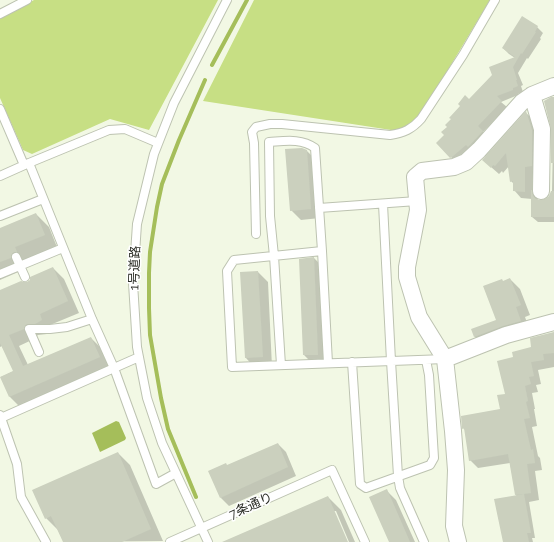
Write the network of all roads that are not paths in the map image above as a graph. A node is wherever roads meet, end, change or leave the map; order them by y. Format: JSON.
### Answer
{"nodes":[{"id":1,"x":27,"y":0,"type":"edge"},
{"id":2,"x":227,"y":0,"type":"edge"},
{"id":3,"x":495,"y":0,"type":"edge"},
{"id":4,"x":0,"y":14,"type":"edge"},
{"id":5,"x":554,"y":86,"type":"edge"},
{"id":6,"x":532,"y":95,"type":"junction"},
{"id":7,"x":1,"y":112,"type":"edge"},
{"id":8,"x":158,"y":143,"type":"junction"},
{"id":9,"x":26,"y":164,"type":"junction"},
{"id":10,"x":0,"y":176,"type":"edge"},
{"id":11,"x":541,"y":191,"type":"dead end"},
{"id":12,"x":43,"y":199,"type":"junction"},
{"id":13,"x":417,"y":201,"type":"junction"},
{"id":14,"x":383,"y":204,"type":"junction"},
{"id":15,"x":319,"y":208,"type":"junction"},
{"id":16,"x":0,"y":216,"type":"edge"},
{"id":17,"x":256,"y":234,"type":"dead end"},
{"id":18,"x":63,"y":248,"type":"junction"},
{"id":19,"x":322,"y":251,"type":"junction"},
{"id":20,"x":274,"y":256,"type":"junction"},
{"id":21,"x":16,"y":257,"type":"dead end"},
{"id":22,"x":20,"y":266,"type":"junction"},
{"id":23,"x":0,"y":274,"type":"edge"},
{"id":24,"x":25,"y":277,"type":"dead end"},
{"id":25,"x":92,"y":319,"type":"junction"},
{"id":26,"x":554,"y":322,"type":"edge"},
{"id":27,"x":39,"y":352,"type":"dead end"},
{"id":28,"x":139,"y":357,"type":"junction"},
{"id":29,"x":445,"y":359,"type":"junction"},
{"id":30,"x":426,"y":360,"type":"junction"},
{"id":31,"x":391,"y":361,"type":"junction"},
{"id":32,"x":352,"y":362,"type":"junction"},
{"id":33,"x":328,"y":363,"type":"junction"},
{"id":34,"x":281,"y":365,"type":"junction"},
{"id":35,"x":114,"y":368,"type":"junction"},
{"id":36,"x":0,"y":417,"type":"edge"},
{"id":37,"x":176,"y":473,"type":"junction"},
{"id":38,"x":398,"y":476,"type":"junction"},
{"id":39,"x":201,"y":528,"type":"junction"},
{"id":40,"x":46,"y":542,"type":"edge"},
{"id":41,"x":170,"y":542,"type":"edge"},
{"id":42,"x":208,"y":542,"type":"edge"},
{"id":43,"x":365,"y":542,"type":"edge"},
{"id":44,"x":424,"y":542,"type":"edge"},
{"id":45,"x":458,"y":542,"type":"edge"}],
"edges":[{"from":1,"to":4,"type":"lane"},
{"from":2,"to":8,"type":"lane","name":"1号道路"},
{"from":3,"to":17,"type":"lane"},
{"from":5,"to":6,"type":"street"},
{"from":6,"to":11,"type":"street"},
{"from":6,"to":13,"type":"street"},
{"from":7,"to":9,"type":"lane"},
{"from":8,"to":9,"type":"lane"},
{"from":8,"to":28,"type":"lane","name":"1号道路"},
{"from":9,"to":10,"type":"lane"},
{"from":9,"to":12,"type":"lane"},
{"from":12,"to":16,"type":"lane"},
{"from":12,"to":18,"type":"lane"},
{"from":13,"to":14,"type":"lane"},
{"from":13,"to":29,"type":"street"},
{"from":14,"to":15,"type":"lane"},
{"from":14,"to":31,"type":"lane"},
{"from":15,"to":19,"type":"lane"},
{"from":15,"to":20,"type":"lane"},
{"from":18,"to":22,"type":"lane"},
{"from":18,"to":25,"type":"lane"},
{"from":19,"to":20,"type":"lane"},
{"from":19,"to":33,"type":"lane"},
{"from":20,"to":34,"type":"lane"},
{"from":20,"to":34,"type":"lane"},
{"from":21,"to":22,"type":"lane"},
{"from":22,"to":23,"type":"lane"},
{"from":22,"to":24,"type":"lane"},
{"from":25,"to":27,"type":"lane"},
{"from":25,"to":35,"type":"lane"},
{"from":26,"to":29,"type":"street"},
{"from":28,"to":35,"type":"lane"},
{"from":28,"to":37,"type":"lane","name":"1号道路"},
{"from":29,"to":30,"type":"lane"},
{"from":29,"to":45,"type":"street"},
{"from":30,"to":31,"type":"lane"},
{"from":30,"to":38,"type":"lane"},
{"from":31,"to":32,"type":"lane"},
{"from":31,"to":38,"type":"lane"},
{"from":32,"to":33,"type":"lane"},
{"from":32,"to":38,"type":"lane"},
{"from":33,"to":34,"type":"lane"},
{"from":35,"to":36,"type":"lane"},
{"from":35,"to":37,"type":"lane"},
{"from":36,"to":40,"type":"lane"},
{"from":37,"to":39,"type":"lane","name":"1号道路"},
{"from":38,"to":44,"type":"lane"},
{"from":39,"to":41,"type":"lane","name":"7条通り"},
{"from":39,"to":42,"type":"lane","name":"1号道路"},
{"from":39,"to":43,"type":"lane","name":"7条通り"}]}
